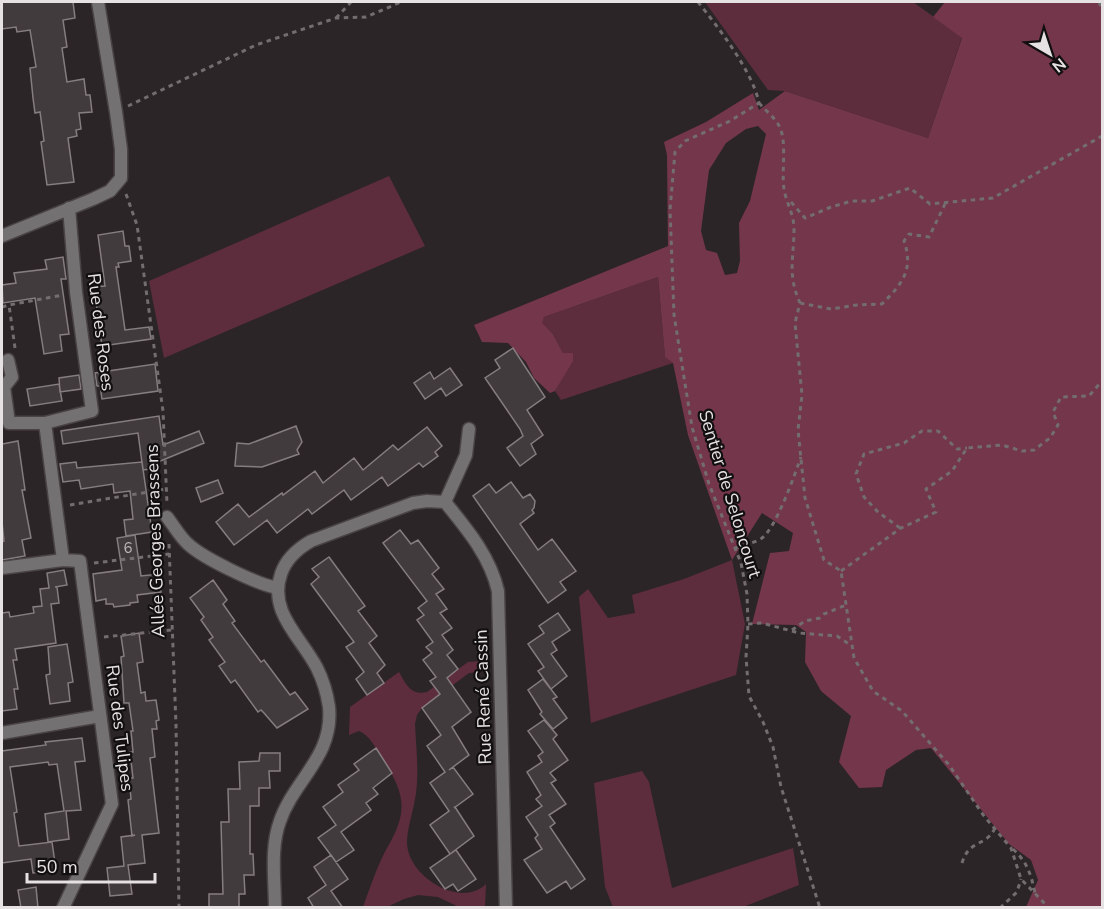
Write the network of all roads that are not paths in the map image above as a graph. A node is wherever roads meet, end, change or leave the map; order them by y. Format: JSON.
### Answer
{"nodes":[{"id":1,"x":98,"y":2,"type":"edge"},
{"id":2,"x":69,"y":208,"type":"junction"},
{"id":3,"x":2,"y":236,"type":"edge"},
{"id":4,"x":8,"y":360,"type":"road end"},
{"id":5,"x":45,"y":423,"type":"junction"},
{"id":6,"x":469,"y":429,"type":"dead end"},
{"id":7,"x":445,"y":502,"type":"junction"},
{"id":8,"x":167,"y":518,"type":"road end"},
{"id":9,"x":63,"y":560,"type":"junction"},
{"id":10,"x":2,"y":568,"type":"edge"},
{"id":11,"x":278,"y":588,"type":"junction"},
{"id":12,"x":100,"y":716,"type":"junction"},
{"id":13,"x":2,"y":734,"type":"edge"},
{"id":14,"x":63,"y":908,"type":"edge"},
{"id":15,"x":275,"y":908,"type":"edge"},
{"id":16,"x":506,"y":908,"type":"edge"}],
"edges":[{"from":1,"to":2,"type":"street"},
{"from":2,"to":3,"type":"street"},
{"from":2,"to":5,"type":"street","name":"Rue des Roses"},
{"from":4,"to":5,"type":"street","name":"Rue des Roses"},
{"from":5,"to":9,"type":"street"},
{"from":6,"to":7,"type":"street"},
{"from":7,"to":11,"type":"street"},
{"from":7,"to":16,"type":"street","name":"Rue René Cassin"},
{"from":8,"to":11,"type":"street"},
{"from":9,"to":10,"type":"street"},
{"from":9,"to":12,"type":"street","name":"Rue des Tulipes"},
{"from":11,"to":15,"type":"street"},
{"from":12,"to":13,"type":"street"},
{"from":12,"to":14,"type":"street","name":"Rue des Tulipes"}]}
